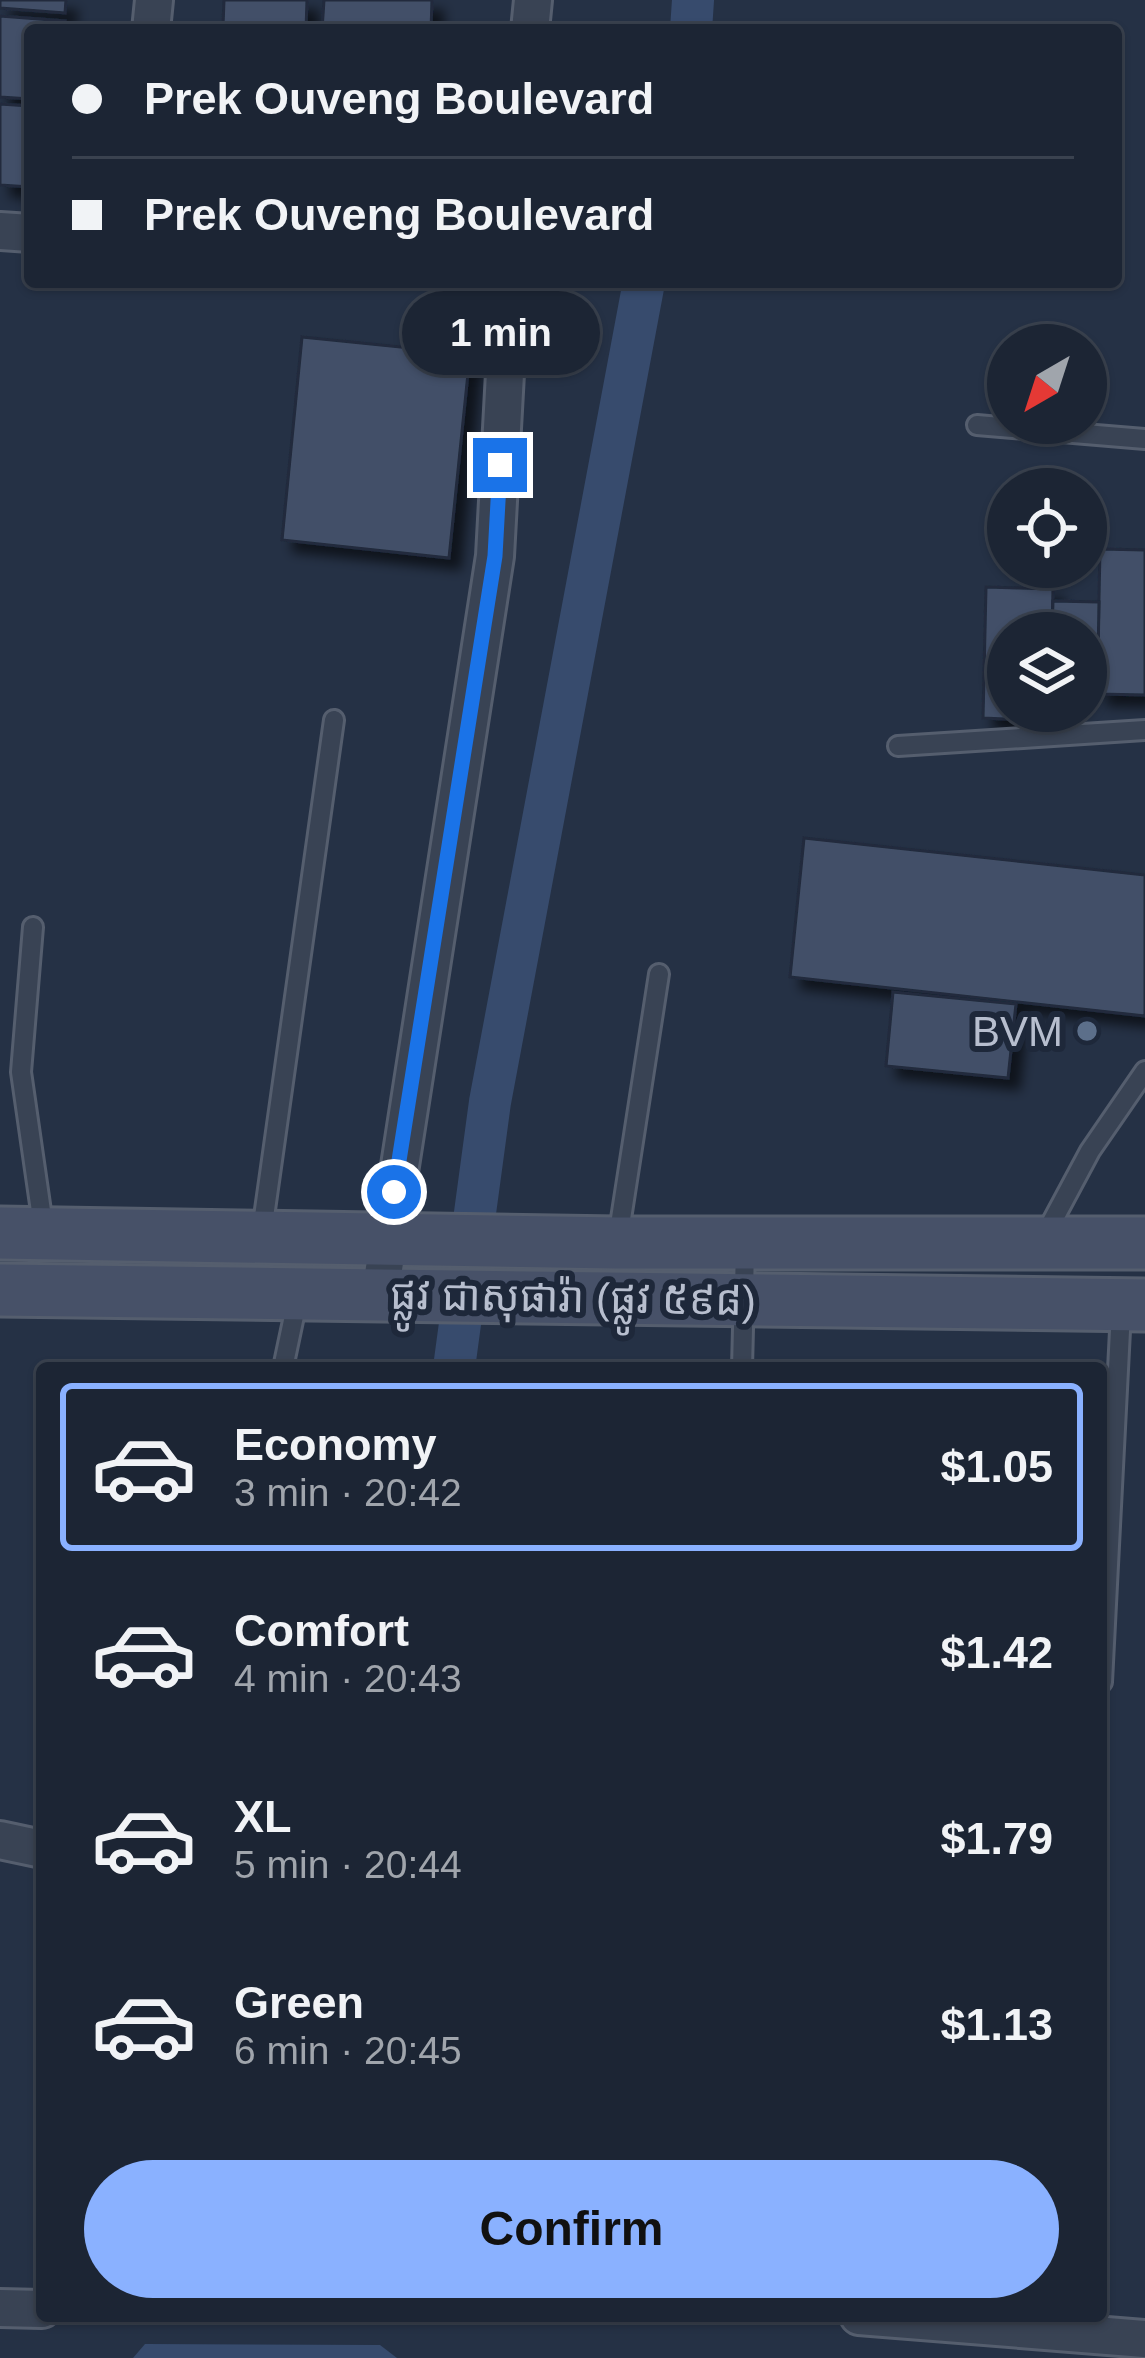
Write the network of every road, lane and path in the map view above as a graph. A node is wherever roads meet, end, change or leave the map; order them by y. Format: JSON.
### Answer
{"nodes":[{"id":1,"x":510,"y":288,"type":"edge"},
{"id":2,"x":976,"y":425,"type":"dead end"},
{"id":3,"x":1145,"y":439,"type":"edge"},
{"id":4,"x":334,"y":720,"type":"dead end"},
{"id":5,"x":1145,"y":730,"type":"edge"},
{"id":6,"x":898,"y":746,"type":"dead end"},
{"id":7,"x":33,"y":927,"type":"dead end"},
{"id":8,"x":658,"y":974,"type":"dead end"},
{"id":9,"x":1145,"y":1071,"type":"edge"},
{"id":10,"x":22,"y":1233,"type":"edge"},
{"id":11,"x":261,"y":1236,"type":"junction"},
{"id":12,"x":399,"y":1238,"type":"junction"},
{"id":13,"x":617,"y":1243,"type":"junction"},
{"id":14,"x":1145,"y":1243,"type":"edge"},
{"id":15,"x":745,"y":1244,"type":"junction"},
{"id":16,"x":1041,"y":1244,"type":"junction"},
{"id":17,"x":0,"y":1290,"type":"edge"},
{"id":18,"x":299,"y":1292,"type":"junction"},
{"id":19,"x":393,"y":1294,"type":"junction"},
{"id":20,"x":745,"y":1300,"type":"junction"},
{"id":21,"x":1133,"y":1305,"type":"edge"},
{"id":22,"x":284,"y":1362,"type":"edge"},
{"id":23,"x":742,"y":1362,"type":"edge"},
{"id":24,"x":1107,"y":1621,"type":"edge"},
{"id":25,"x":0,"y":1840,"type":"edge"},
{"id":26,"x":36,"y":1848,"type":"edge"},
{"id":27,"x":0,"y":2308,"type":"edge"},
{"id":28,"x":36,"y":2309,"type":"edge"},
{"id":29,"x":934,"y":2322,"type":"edge"},
{"id":30,"x":1145,"y":2339,"type":"edge"}],
"edges":[{"from":1,"to":12,"type":"street"},
{"from":2,"to":3,"type":"lane"},
{"from":4,"to":11,"type":"lane"},
{"from":5,"to":6,"type":"lane"},
{"from":7,"to":10,"type":"lane"},
{"from":8,"to":13,"type":"lane"},
{"from":9,"to":16,"type":"lane"},
{"from":10,"to":11,"type":"main road","name":"ផ្លូវ ជាសុផារ៉ា (ផ្លូវ ៥៩៨)"},
{"from":11,"to":12,"type":"main road","name":"ផ្លូវ ជាសុផារ៉ា (ផ្លូវ ៥៩៨)"},
{"from":12,"to":13,"type":"main road","name":"ផ្លូវ ជាសុផារ៉ា (ផ្លូវ ៥៩៨)"},
{"from":12,"to":19,"type":"street"},
{"from":13,"to":15,"type":"main road","name":"ផ្លូវ ជាសុផារ៉ា (ផ្លូវ ៥៩៨)"},
{"from":14,"to":16,"type":"main road","name":"ផ្លូវ ជាសុផារ៉ា (ផ្លូវ ៥៩៨)"},
{"from":15,"to":16,"type":"main road","name":"ផ្លូវ ជាសុផារ៉ា (ផ្លូវ ៥៩៨)"},
{"from":15,"to":20,"type":"lane"},
{"from":17,"to":18,"type":"main road","name":"ផ្លូវ ជាសុផារ៉ា (ផ្លូវ ៥៩៨)"},
{"from":18,"to":19,"type":"main road","name":"ផ្លូវ ជាសុផារ៉ា (ផ្លូវ ៥៩៨)"},
{"from":18,"to":22,"type":"lane"},
{"from":19,"to":20,"type":"main road","name":"ផ្លូវ ជាសុផារ៉ា (ផ្លូវ ៥៩៨)"},
{"from":20,"to":21,"type":"main road","name":"ផ្លូវ ជាសុផារ៉ា (ផ្លូវ ៥៩៨)"},
{"from":20,"to":23,"type":"lane"},
{"from":21,"to":24,"type":"lane"},
{"from":25,"to":26,"type":"street"},
{"from":27,"to":28,"type":"street"},
{"from":29,"to":30,"type":"street"}]}
